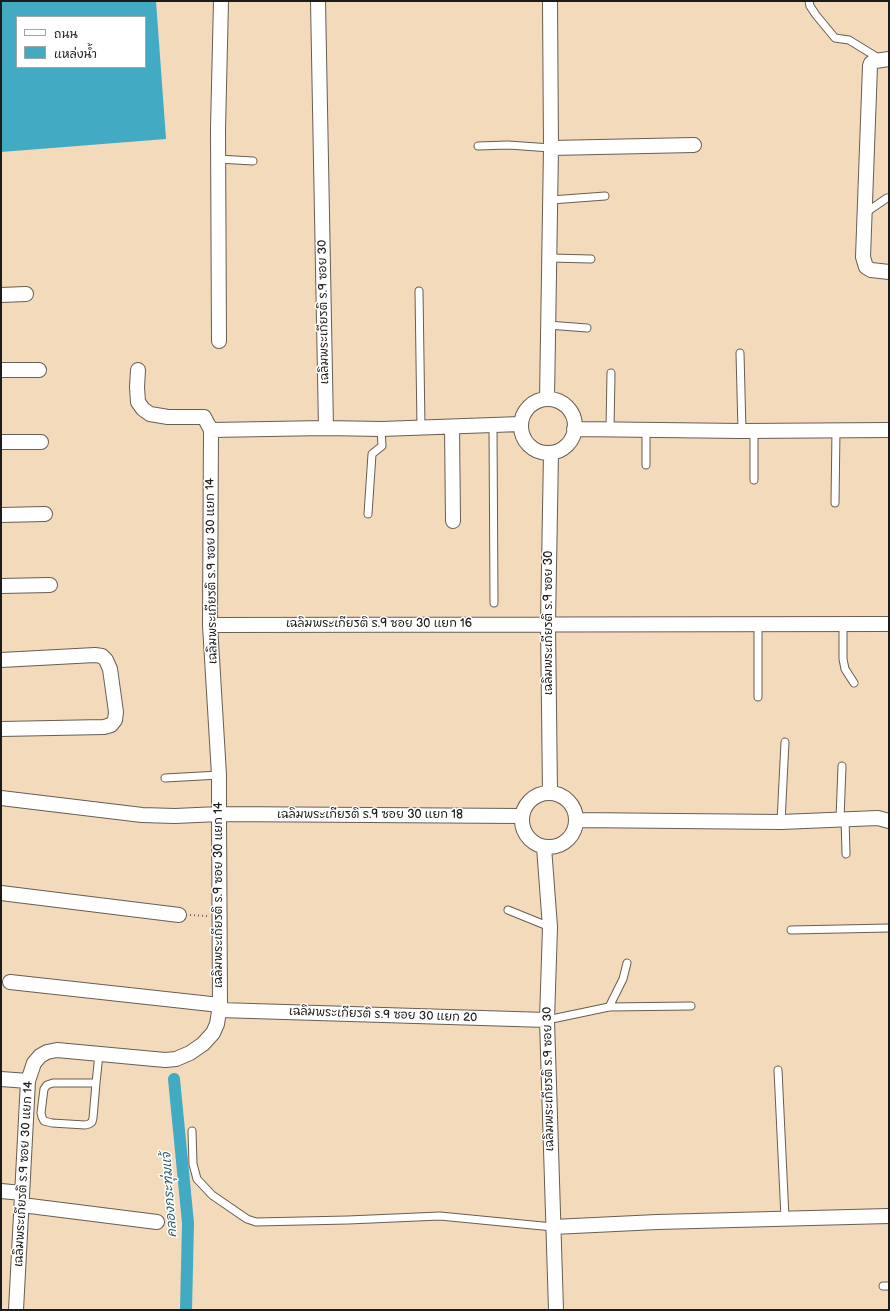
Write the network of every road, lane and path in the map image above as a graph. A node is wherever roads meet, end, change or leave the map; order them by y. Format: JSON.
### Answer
{"nodes":[{"id":1,"x":221,"y":1,"type":"edge"},
{"id":2,"x":318,"y":1,"type":"edge"},
{"id":3,"x":550,"y":1,"type":"edge"},
{"id":4,"x":809,"y":1,"type":"edge"},
{"id":5,"x":885,"y":59,"type":"edge"},
{"id":6,"x":694,"y":145,"type":"dead end"},
{"id":7,"x":478,"y":146,"type":"dead end"},
{"id":8,"x":551,"y":148,"type":"junction"},
{"id":9,"x":218,"y":159,"type":"junction"},
{"id":10,"x":253,"y":161,"type":"dead end"},
{"id":11,"x":605,"y":196,"type":"dead end"},
{"id":12,"x":887,"y":198,"type":"dead end"},
{"id":13,"x":551,"y":200,"type":"junction"},
{"id":14,"x":865,"y":213,"type":"junction"},
{"id":15,"x":550,"y":258,"type":"junction"},
{"id":16,"x":591,"y":259,"type":"dead end"},
{"id":17,"x":889,"y":272,"type":"edge"},
{"id":18,"x":419,"y":291,"type":"dead end"},
{"id":19,"x":26,"y":294,"type":"dead end"},
{"id":20,"x":1,"y":295,"type":"edge"},
{"id":21,"x":548,"y":325,"type":"junction"},
{"id":22,"x":587,"y":328,"type":"dead end"},
{"id":23,"x":219,"y":341,"type":"dead end"},
{"id":24,"x":740,"y":352,"type":"dead end"},
{"id":25,"x":1,"y":370,"type":"edge"},
{"id":26,"x":39,"y":370,"type":"dead end"},
{"id":27,"x":138,"y":370,"type":"dead end"},
{"id":28,"x":611,"y":373,"type":"dead end"},
{"id":29,"x":547,"y":399,"type":"junction"},
{"id":30,"x":521,"y":424,"type":"junction"},
{"id":31,"x":493,"y":425,"type":"junction"},
{"id":32,"x":452,"y":427,"type":"junction"},
{"id":33,"x":326,"y":428,"type":"junction"},
{"id":34,"x":421,"y":428,"type":"junction"},
{"id":35,"x":381,"y":429,"type":"junction"},
{"id":36,"x":574,"y":429,"type":"junction"},
{"id":37,"x":610,"y":429,"type":"junction"},
{"id":38,"x":211,"y":430,"type":"junction"},
{"id":39,"x":646,"y":430,"type":"junction"},
{"id":40,"x":836,"y":430,"type":"junction"},
{"id":41,"x":889,"y":430,"type":"edge"},
{"id":42,"x":748,"y":431,"type":"junction"},
{"id":43,"x":1,"y":442,"type":"edge"},
{"id":44,"x":41,"y":442,"type":"dead end"},
{"id":45,"x":551,"y":453,"type":"junction"},
{"id":46,"x":646,"y":465,"type":"dead end"},
{"id":47,"x":754,"y":480,"type":"dead end"},
{"id":48,"x":835,"y":503,"type":"dead end"},
{"id":49,"x":45,"y":514,"type":"dead end"},
{"id":50,"x":368,"y":514,"type":"dead end"},
{"id":51,"x":1,"y":515,"type":"edge"},
{"id":52,"x":453,"y":521,"type":"dead end"},
{"id":53,"x":50,"y":585,"type":"dead end"},
{"id":54,"x":1,"y":586,"type":"edge"},
{"id":55,"x":494,"y":602,"type":"dead end"},
{"id":56,"x":548,"y":624,"type":"junction"},
{"id":57,"x":758,"y":624,"type":"junction"},
{"id":58,"x":842,"y":624,"type":"junction"},
{"id":59,"x":889,"y":624,"type":"edge"},
{"id":60,"x":210,"y":625,"type":"junction"},
{"id":61,"x":1,"y":660,"type":"edge"},
{"id":62,"x":854,"y":683,"type":"dead end"},
{"id":63,"x":758,"y":697,"type":"dead end"},
{"id":64,"x":1,"y":730,"type":"edge"},
{"id":65,"x":785,"y":742,"type":"dead end"},
{"id":66,"x":842,"y":766,"type":"dead end"},
{"id":67,"x":219,"y":775,"type":"junction"},
{"id":68,"x":165,"y":778,"type":"dead end"},
{"id":69,"x":550,"y":793,"type":"junction"},
{"id":70,"x":1,"y":798,"type":"edge"},
{"id":71,"x":219,"y":814,"type":"junction"},
{"id":72,"x":522,"y":816,"type":"junction"},
{"id":73,"x":843,"y":818,"type":"junction"},
{"id":74,"x":576,"y":820,"type":"junction"},
{"id":75,"x":889,"y":821,"type":"edge"},
{"id":76,"x":781,"y":822,"type":"junction"},
{"id":77,"x":544,"y":847,"type":"junction"},
{"id":78,"x":846,"y":854,"type":"dead end"},
{"id":79,"x":1,"y":892,"type":"edge"},
{"id":80,"x":508,"y":910,"type":"dead end"},
{"id":81,"x":178,"y":915,"type":"joint"},
{"id":82,"x":219,"y":916,"type":"junction"},
{"id":83,"x":550,"y":927,"type":"junction"},
{"id":84,"x":889,"y":928,"type":"edge"},
{"id":85,"x":792,"y":930,"type":"dead end"},
{"id":86,"x":627,"y":963,"type":"dead end"},
{"id":87,"x":10,"y":982,"type":"dead end"},
{"id":88,"x":691,"y":1006,"type":"dead end"},
{"id":89,"x":609,"y":1007,"type":"junction"},
{"id":90,"x":220,"y":1008,"type":"junction"},
{"id":91,"x":547,"y":1020,"type":"junction"},
{"id":92,"x":99,"y":1054,"type":"junction"},
{"id":93,"x":778,"y":1070,"type":"dead end"},
{"id":94,"x":1,"y":1079,"type":"edge"},
{"id":95,"x":28,"y":1081,"type":"junction"},
{"id":96,"x":96,"y":1084,"type":"junction"},
{"id":97,"x":192,"y":1131,"type":"dead end"},
{"id":98,"x":1,"y":1192,"type":"edge"},
{"id":99,"x":22,"y":1199,"type":"junction"},
{"id":100,"x":889,"y":1216,"type":"edge"},
{"id":101,"x":785,"y":1218,"type":"junction"},
{"id":102,"x":157,"y":1222,"type":"dead end"},
{"id":103,"x":553,"y":1227,"type":"junction"},
{"id":104,"x":16,"y":1310,"type":"edge"},
{"id":105,"x":556,"y":1310,"type":"edge"}],
"edges":[{"from":1,"to":9,"type":"street"},
{"from":2,"to":33,"type":"street","name":"เฉลิมพระเกียรติ ร.9 ซอย 30"},
{"from":3,"to":8,"type":"street"},
{"from":4,"to":5,"type":"lane"},
{"from":5,"to":14,"type":"street"},
{"from":6,"to":8,"type":"street"},
{"from":7,"to":8,"type":"lane"},
{"from":8,"to":13,"type":"street"},
{"from":9,"to":10,"type":"lane"},
{"from":9,"to":23,"type":"street"},
{"from":11,"to":13,"type":"lane"},
{"from":12,"to":14,"type":"lane"},
{"from":13,"to":15,"type":"street"},
{"from":14,"to":17,"type":"street"},
{"from":15,"to":16,"type":"lane"},
{"from":15,"to":21,"type":"street"},
{"from":18,"to":34,"type":"lane"},
{"from":19,"to":20,"type":"street"},
{"from":21,"to":22,"type":"lane"},
{"from":21,"to":29,"type":"street"},
{"from":24,"to":42,"type":"lane"},
{"from":25,"to":26,"type":"street"},
{"from":27,"to":38,"type":"street"},
{"from":28,"to":37,"type":"lane"},
{"from":29,"to":30,"type":"street"},
{"from":29,"to":36,"type":"street"},
{"from":30,"to":31,"type":"street"},
{"from":30,"to":45,"type":"street"},
{"from":31,"to":32,"type":"street"},
{"from":31,"to":55,"type":"lane"},
{"from":32,"to":34,"type":"street"},
{"from":32,"to":52,"type":"street"},
{"from":33,"to":35,"type":"street"},
{"from":33,"to":38,"type":"street"},
{"from":34,"to":35,"type":"street"},
{"from":35,"to":50,"type":"lane"},
{"from":36,"to":37,"type":"street"},
{"from":36,"to":45,"type":"street"},
{"from":37,"to":39,"type":"street"},
{"from":38,"to":60,"type":"street","name":"เฉลิมพระเกียรติ ร.9 ซอย 30 แยก 14"},
{"from":39,"to":42,"type":"street"},
{"from":39,"to":46,"type":"lane"},
{"from":40,"to":41,"type":"street"},
{"from":40,"to":42,"type":"street"},
{"from":40,"to":48,"type":"lane"},
{"from":42,"to":47,"type":"lane"},
{"from":43,"to":44,"type":"street"},
{"from":45,"to":56,"type":"street","name":"เฉลิมพระเกียรติ ร.9 ซอย 30"},
{"from":49,"to":51,"type":"street"},
{"from":53,"to":54,"type":"street"},
{"from":56,"to":57,"type":"street","name":"เฉลิมพระเกียรติ ร.9 ซอย 30 แยก 16"},
{"from":56,"to":60,"type":"street","name":"เฉลิมพระเกียรติ ร.9 ซอย 30 แยก 16"},
{"from":56,"to":69,"type":"street","name":"เฉลิมพระเกียรติ ร.9 ซอย 30"},
{"from":57,"to":58,"type":"street","name":"เฉลิมพระเกียรติ ร.9 ซอย 30 แยก 16"},
{"from":57,"to":63,"type":"lane"},
{"from":58,"to":59,"type":"street","name":"เฉลิมพระเกียรติ ร.9 ซอย 30 แยก 16"},
{"from":58,"to":62,"type":"lane"},
{"from":60,"to":67,"type":"street","name":"เฉลิมพระเกียรติ ร.9 ซอย 30 แยก 14"},
{"from":61,"to":64,"type":"street"},
{"from":65,"to":76,"type":"lane"},
{"from":66,"to":73,"type":"lane"},
{"from":67,"to":68,"type":"lane"},
{"from":67,"to":71,"type":"street","name":"เฉลิมพระเกียรติ ร.9 ซอย 30 แยก 14"},
{"from":69,"to":72,"type":"street"},
{"from":69,"to":74,"type":"street"},
{"from":70,"to":71,"type":"street","name":"เฉลิมพระเกียรติ ร.9 ซอย 30 แยก 18"},
{"from":71,"to":72,"type":"street","name":"เฉลิมพระเกียรติ ร.9 ซอย 30 แยก 18"},
{"from":71,"to":82,"type":"street","name":"เฉลิมพระเกียรติ ร.9 ซอย 30 แยก 14"},
{"from":72,"to":77,"type":"street"},
{"from":73,"to":75,"type":"street"},
{"from":73,"to":76,"type":"street"},
{"from":73,"to":78,"type":"lane"},
{"from":74,"to":76,"type":"street"},
{"from":74,"to":77,"type":"street"},
{"from":77,"to":83,"type":"street","name":"เฉลิมพระเกียรติ ร.9 ซอย 30"},
{"from":79,"to":81,"type":"street"},
{"from":80,"to":83,"type":"lane"},
{"from":81,"to":82,"type":"path"},
{"from":82,"to":90,"type":"street","name":"เฉลิมพระเกียรติ ร.9 ซอย 30 แยก 14"},
{"from":83,"to":91,"type":"street","name":"เฉลิมพระเกียรติ ร.9 ซอย 30"},
{"from":84,"to":85,"type":"lane"},
{"from":86,"to":89,"type":"lane"},
{"from":87,"to":90,"type":"street","name":"เฉลิมพระเกียรติ ร.9 ซอย 30 แยก 20"},
{"from":88,"to":89,"type":"lane"},
{"from":89,"to":91,"type":"lane"},
{"from":90,"to":91,"type":"street","name":"เฉลิมพระเกียรติ ร.9 ซอย 30 แยก 20"},
{"from":90,"to":92,"type":"street","name":"เฉลิมพระเกียรติ ร.9 ซอย 30 แยก 14"},
{"from":91,"to":103,"type":"street","name":"เฉลิมพระเกียรติ ร.9 ซอย 30"},
{"from":92,"to":95,"type":"street","name":"เฉลิมพระเกียรติ ร.9 ซอย 30 แยก 14"},
{"from":92,"to":96,"type":"lane"},
{"from":93,"to":101,"type":"lane"},
{"from":94,"to":95,"type":"street"},
{"from":95,"to":99,"type":"street","name":"เฉลิมพระเกียรติ ร.9 ซอย 30 แยก 14"},
{"from":96,"to":96,"type":"lane"},
{"from":97,"to":103,"type":"lane"},
{"from":98,"to":99,"type":"street"},
{"from":99,"to":102,"type":"street"},
{"from":99,"to":104,"type":"street","name":"เฉลิมพระเกียรติ ร.9 ซอย 30 แยก 14"},
{"from":100,"to":101,"type":"street"},
{"from":101,"to":103,"type":"street"},
{"from":103,"to":105,"type":"street","name":"เฉลิมพระเกียรติ ร.9 ซอย 30"}]}
